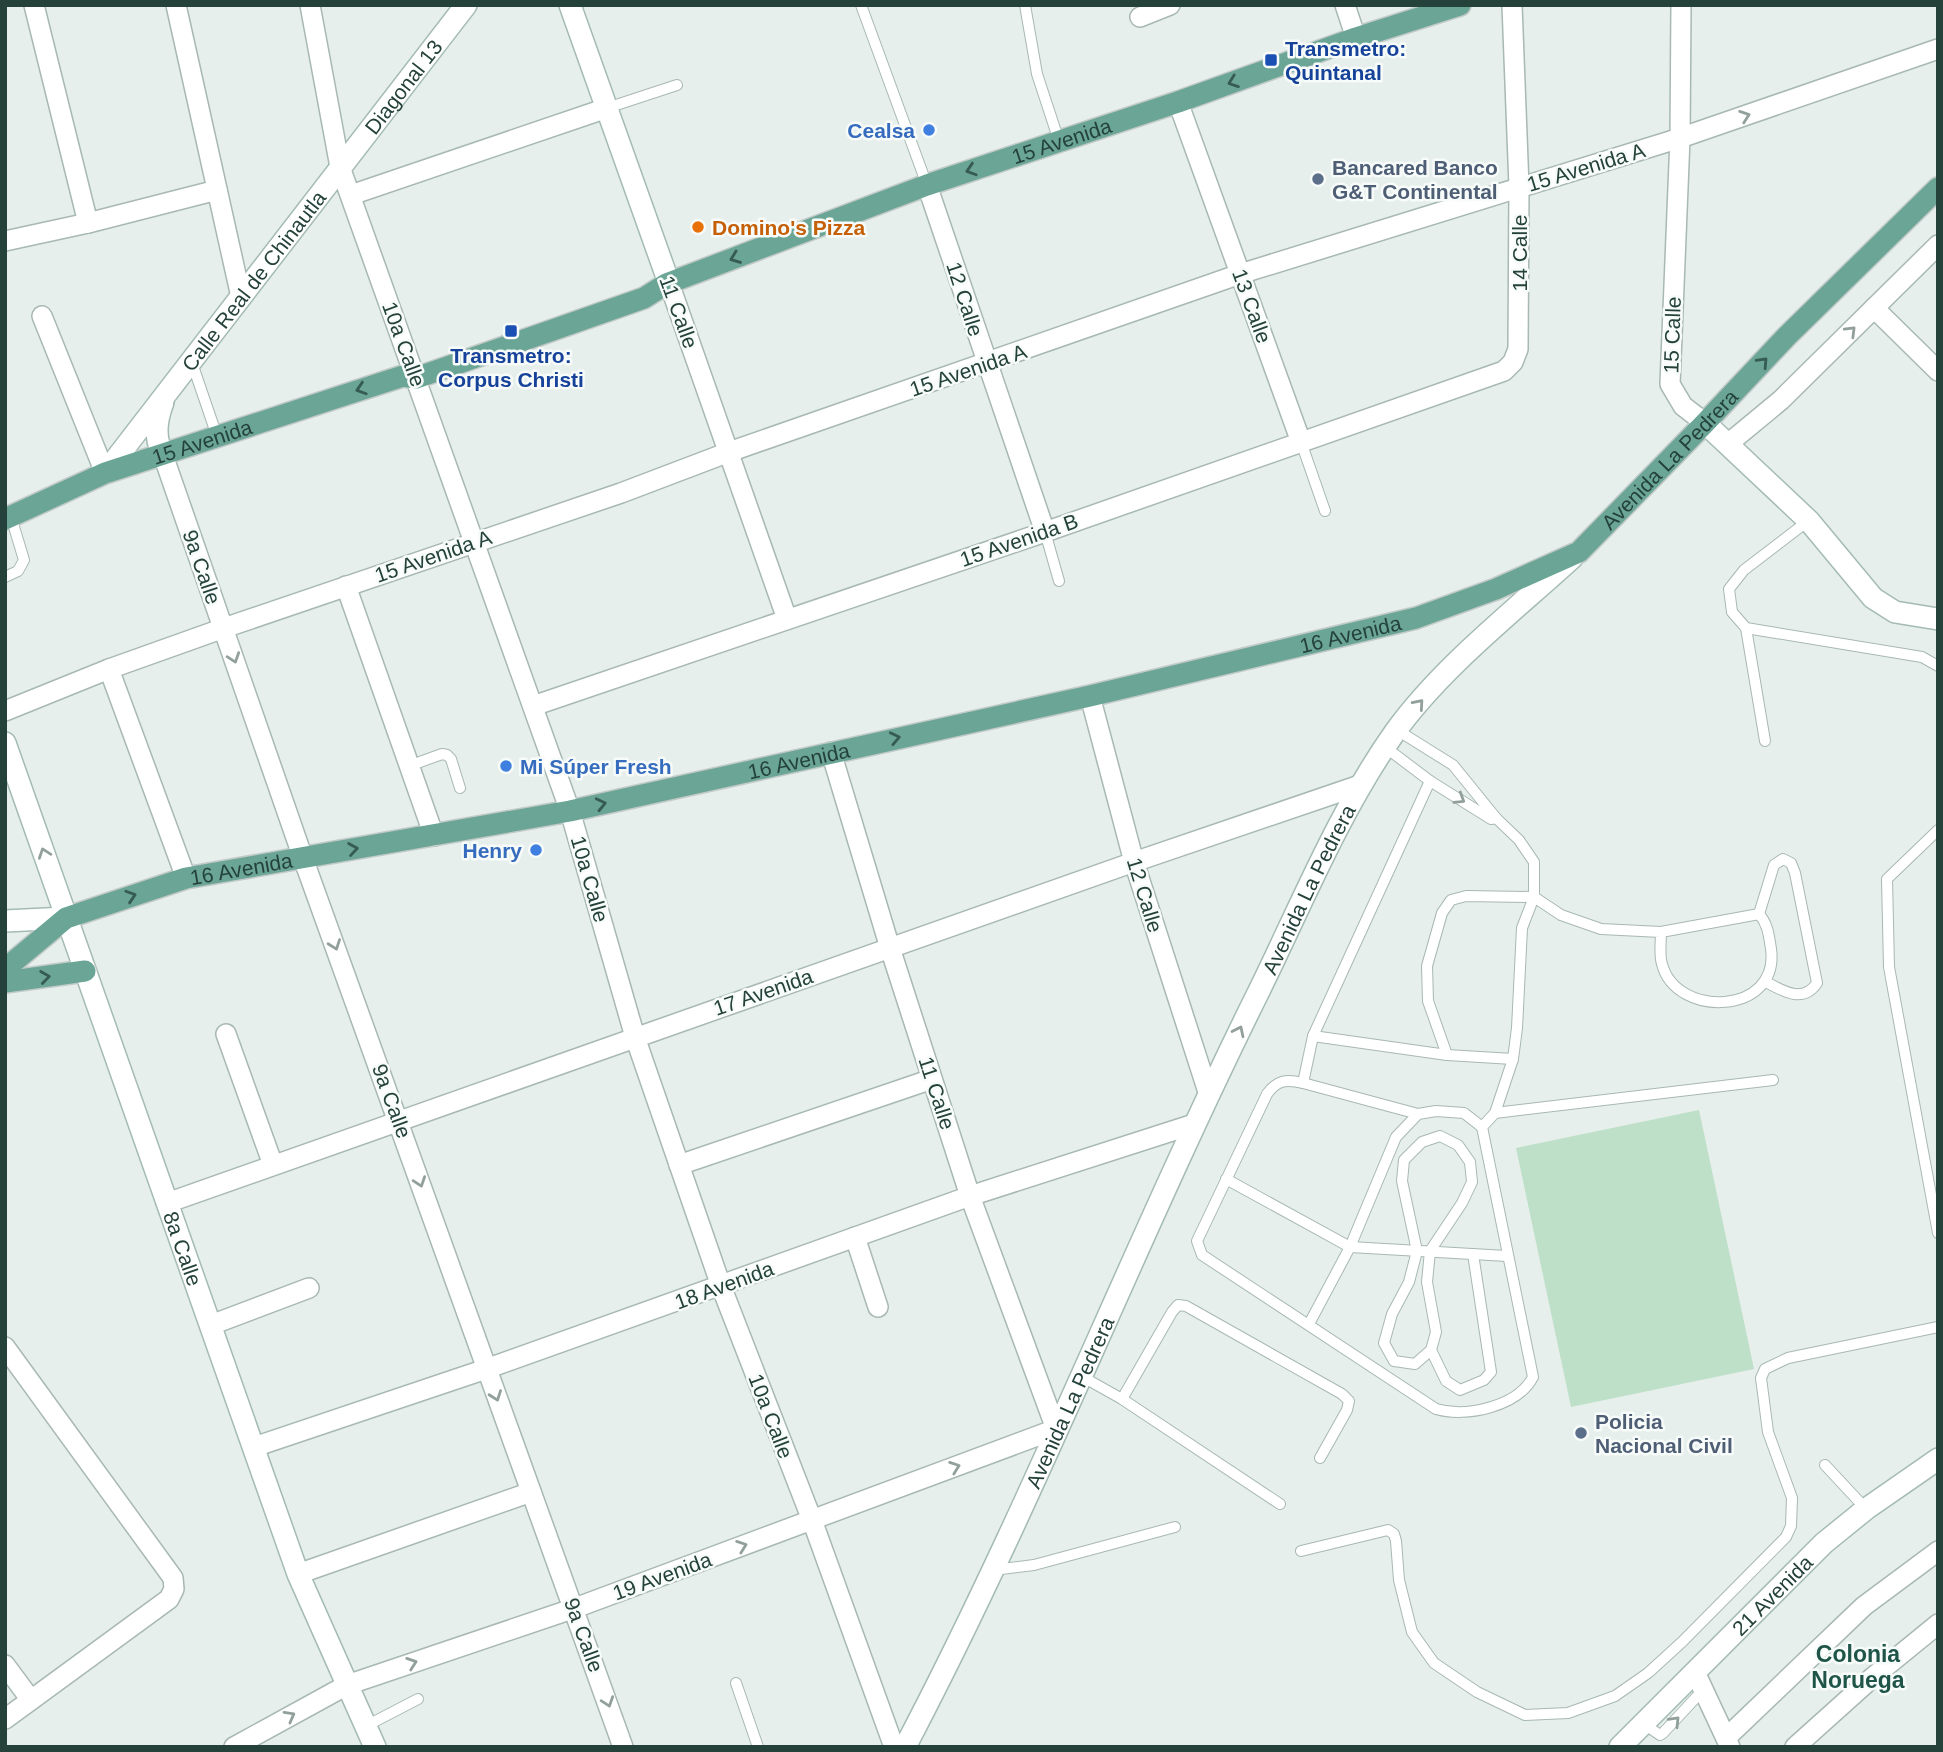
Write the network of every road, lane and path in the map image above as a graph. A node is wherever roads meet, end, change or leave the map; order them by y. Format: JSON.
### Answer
{"nodes":[{"id":1,"x":34,"y":5,"type":"edge"},
{"id":2,"x":176,"y":5,"type":"edge"},
{"id":3,"x":310,"y":5,"type":"edge"},
{"id":4,"x":466,"y":5,"type":"edge"},
{"id":5,"x":570,"y":5,"type":"edge"},
{"id":6,"x":861,"y":5,"type":"edge"},
{"id":7,"x":1025,"y":5,"type":"edge"},
{"id":8,"x":1170,"y":5,"type":"edge"},
{"id":9,"x":1345,"y":5,"type":"edge"},
{"id":10,"x":1460,"y":5,"type":"edge"},
{"id":11,"x":1511,"y":5,"type":"edge"},
{"id":12,"x":1681,"y":5,"type":"edge"},
{"id":13,"x":1140,"y":17,"type":"dead end"},
{"id":14,"x":1356,"y":38,"type":"junction"},
{"id":15,"x":1938,"y":48,"type":"edge"},
{"id":16,"x":677,"y":85,"type":"dead end"},
{"id":17,"x":1178,"y":102,"type":"junction"},
{"id":18,"x":607,"y":108,"type":"junction"},
{"id":19,"x":1680,"y":138,"type":"junction"},
{"id":20,"x":1059,"y":141,"type":"junction"},
{"id":21,"x":341,"y":167,"type":"junction"},
{"id":22,"x":927,"y":185,"type":"junction"},
{"id":23,"x":1519,"y":187,"type":"junction"},
{"id":24,"x":1938,"y":188,"type":"edge"},
{"id":25,"x":217,"y":190,"type":"junction"},
{"id":26,"x":351,"y":195,"type":"junction"},
{"id":27,"x":88,"y":223,"type":"junction"},
{"id":28,"x":5,"y":241,"type":"edge"},
{"id":29,"x":1938,"y":245,"type":"edge"},
{"id":30,"x":1240,"y":274,"type":"junction"},
{"id":31,"x":667,"y":283,"type":"junction"},
{"id":32,"x":241,"y":297,"type":"junction"},
{"id":33,"x":1874,"y":308,"type":"junction"},
{"id":34,"x":42,"y":316,"type":"dead end"},
{"id":35,"x":191,"y":361,"type":"junction"},
{"id":36,"x":987,"y":364,"type":"junction"},
{"id":37,"x":1504,"y":371,"type":"joint"},
{"id":38,"x":1938,"y":371,"type":"edge"},
{"id":39,"x":410,"y":374,"type":"junction"},
{"id":40,"x":166,"y":394,"type":"junction"},
{"id":41,"x":1705,"y":423,"type":"junction"},
{"id":42,"x":216,"y":436,"type":"junction"},
{"id":43,"x":1301,"y":442,"type":"junction"},
{"id":44,"x":1729,"y":443,"type":"junction"},
{"id":45,"x":729,"y":452,"type":"junction"},
{"id":46,"x":163,"y":455,"type":"junction"},
{"id":47,"x":105,"y":473,"type":"junction"},
{"id":48,"x":1325,"y":511,"type":"dead end"},
{"id":49,"x":8,"y":518,"type":"edge"},
{"id":50,"x":1809,"y":521,"type":"junction"},
{"id":51,"x":1045,"y":532,"type":"junction"},
{"id":52,"x":474,"y":542,"type":"junction"},
{"id":53,"x":1579,"y":552,"type":"junction"},
{"id":54,"x":5,"y":578,"type":"edge"},
{"id":55,"x":1059,"y":581,"type":"dead end"},
{"id":56,"x":346,"y":586,"type":"junction"},
{"id":57,"x":788,"y":618,"type":"junction"},
{"id":58,"x":1938,"y":619,"type":"edge"},
{"id":59,"x":224,"y":628,"type":"junction"},
{"id":60,"x":1746,"y":628,"type":"junction"},
{"id":61,"x":1938,"y":666,"type":"edge"},
{"id":62,"x":109,"y":670,"type":"junction"},
{"id":63,"x":1090,"y":696,"type":"junction"},
{"id":64,"x":533,"y":706,"type":"junction"},
{"id":65,"x":5,"y":711,"type":"edge"},
{"id":66,"x":1391,"y":738,"type":"junction"},
{"id":67,"x":1765,"y":741,"type":"dead end"},
{"id":68,"x":5,"y":743,"type":"edge"},
{"id":69,"x":831,"y":752,"type":"junction"},
{"id":70,"x":409,"y":766,"type":"junction"},
{"id":71,"x":1430,"y":781,"type":"junction"},
{"id":72,"x":1360,"y":785,"type":"junction"},
{"id":73,"x":460,"y":788,"type":"dead end"},
{"id":74,"x":570,"y":811,"type":"junction"},
{"id":75,"x":1496,"y":818,"type":"junction"},
{"id":76,"x":1938,"y":830,"type":"edge"},
{"id":77,"x":434,"y":836,"type":"junction"},
{"id":78,"x":303,"y":858,"type":"junction"},
{"id":79,"x":1134,"y":862,"type":"junction"},
{"id":80,"x":186,"y":878,"type":"junction"},
{"id":81,"x":1534,"y":897,"type":"junction"},
{"id":82,"x":1759,"y":914,"type":"junction"},
{"id":83,"x":66,"y":918,"type":"junction"},
{"id":84,"x":5,"y":921,"type":"edge"},
{"id":85,"x":1661,"y":932,"type":"junction"},
{"id":86,"x":890,"y":948,"type":"junction"},
{"id":87,"x":5,"y":968,"type":"edge"},
{"id":88,"x":85,"y":971,"type":"junction"},
{"id":89,"x":5,"y":982,"type":"edge"},
{"id":90,"x":1766,"y":982,"type":"junction"},
{"id":91,"x":226,"y":1034,"type":"dead end"},
{"id":92,"x":1313,"y":1036,"type":"junction"},
{"id":93,"x":635,"y":1037,"type":"junction"},
{"id":94,"x":1447,"y":1055,"type":"junction"},
{"id":95,"x":1513,"y":1059,"type":"junction"},
{"id":96,"x":932,"y":1080,"type":"junction"},
{"id":97,"x":1773,"y":1080,"type":"dead end"},
{"id":98,"x":1303,"y":1083,"type":"junction"},
{"id":99,"x":1209,"y":1092,"type":"junction"},
{"id":100,"x":1495,"y":1113,"type":"junction"},
{"id":101,"x":1418,"y":1114,"type":"junction"},
{"id":102,"x":399,"y":1122,"type":"junction"},
{"id":103,"x":1194,"y":1124,"type":"junction"},
{"id":104,"x":1482,"y":1127,"type":"junction"},
{"id":105,"x":273,"y":1165,"type":"junction"},
{"id":106,"x":679,"y":1165,"type":"junction"},
{"id":107,"x":1226,"y":1179,"type":"junction"},
{"id":108,"x":970,"y":1196,"type":"junction"},
{"id":109,"x":167,"y":1203,"type":"junction"},
{"id":110,"x":1938,"y":1233,"type":"edge"},
{"id":111,"x":855,"y":1237,"type":"junction"},
{"id":112,"x":1350,"y":1247,"type":"junction"},
{"id":113,"x":1417,"y":1251,"type":"junction"},
{"id":114,"x":1430,"y":1251,"type":"junction"},
{"id":115,"x":1473,"y":1254,"type":"junction"},
{"id":116,"x":1507,"y":1256,"type":"junction"},
{"id":117,"x":721,"y":1286,"type":"junction"},
{"id":118,"x":309,"y":1288,"type":"dead end"},
{"id":119,"x":878,"y":1307,"type":"dead end"},
{"id":120,"x":1309,"y":1324,"type":"junction"},
{"id":121,"x":211,"y":1325,"type":"junction"},
{"id":122,"x":1938,"y":1327,"type":"edge"},
{"id":123,"x":5,"y":1348,"type":"edge"},
{"id":124,"x":1432,"y":1350,"type":"junction"},
{"id":125,"x":486,"y":1369,"type":"junction"},
{"id":126,"x":1080,"y":1376,"type":"junction"},
{"id":127,"x":1122,"y":1399,"type":"junction"},
{"id":128,"x":1056,"y":1429,"type":"junction"},
{"id":129,"x":254,"y":1447,"type":"junction"},
{"id":130,"x":1320,"y":1458,"type":"dead end"},
{"id":131,"x":1938,"y":1459,"type":"edge"},
{"id":132,"x":1825,"y":1465,"type":"dead end"},
{"id":133,"x":531,"y":1492,"type":"junction"},
{"id":134,"x":1280,"y":1504,"type":"dead end"},
{"id":135,"x":1866,"y":1509,"type":"junction"},
{"id":136,"x":812,"y":1520,"type":"junction"},
{"id":137,"x":1175,"y":1527,"type":"dead end"},
{"id":138,"x":1938,"y":1550,"type":"edge"},
{"id":139,"x":1301,"y":1551,"type":"dead end"},
{"id":140,"x":993,"y":1570,"type":"junction"},
{"id":141,"x":298,"y":1574,"type":"junction"},
{"id":142,"x":575,"y":1608,"type":"junction"},
{"id":143,"x":1938,"y":1624,"type":"edge"},
{"id":144,"x":5,"y":1665,"type":"edge"},
{"id":145,"x":1699,"y":1681,"type":"junction"},
{"id":146,"x":736,"y":1683,"type":"dead end"},
{"id":147,"x":347,"y":1685,"type":"junction"},
{"id":148,"x":418,"y":1699,"type":"dead end"},
{"id":149,"x":31,"y":1700,"type":"junction"},
{"id":150,"x":5,"y":1719,"type":"edge"},
{"id":151,"x":366,"y":1726,"type":"junction"},
{"id":152,"x":1728,"y":1742,"type":"edge"},
{"id":153,"x":234,"y":1747,"type":"edge"},
{"id":154,"x":375,"y":1747,"type":"edge"},
{"id":155,"x":623,"y":1747,"type":"edge"},
{"id":156,"x":758,"y":1747,"type":"edge"},
{"id":157,"x":894,"y":1747,"type":"edge"},
{"id":158,"x":905,"y":1747,"type":"edge"},
{"id":159,"x":1620,"y":1747,"type":"edge"},
{"id":160,"x":1795,"y":1747,"type":"edge"}],
"edges":[{"from":1,"to":27,"type":"street"},
{"from":2,"to":25,"type":"street"},
{"from":3,"to":21,"type":"street","name":"10a Calle"},
{"from":4,"to":21,"type":"street","name":"Diagonal 13"},
{"from":5,"to":18,"type":"street","name":"11 Calle"},
{"from":6,"to":22,"type":"lane"},
{"from":7,"to":20,"type":"lane"},
{"from":8,"to":13,"type":"street"},
{"from":9,"to":14,"type":"street"},
{"from":10,"to":14,"type":"main road","name":"15 Avenida"},
{"from":11,"to":23,"type":"street","name":"14 Calle"},
{"from":12,"to":19,"type":"street","name":"15 Calle"},
{"from":14,"to":17,"type":"main road","name":"15 Avenida","one_way":true},
{"from":19,"to":15,"type":"street","name":"15 Avenida A","one_way":true},
{"from":16,"to":18,"type":"lane"},
{"from":17,"to":20,"type":"main road","name":"15 Avenida"},
{"from":17,"to":30,"type":"street","name":"13 Calle"},
{"from":18,"to":26,"type":"street"},
{"from":18,"to":31,"type":"street","name":"11 Calle"},
{"from":19,"to":23,"type":"street","name":"15 Avenida A"},
{"from":19,"to":41,"type":"street","name":"15 Calle"},
{"from":20,"to":22,"type":"main road","name":"15 Avenida","one_way":true},
{"from":21,"to":26,"type":"street","name":"10a Calle"},
{"from":21,"to":32,"type":"street","name":"Calle Real de Chinautla"},
{"from":22,"to":31,"type":"main road","name":"15 Avenida","one_way":true},
{"from":22,"to":36,"type":"street","name":"12 Calle"},
{"from":23,"to":30,"type":"street","name":"15 Avenida A"},
{"from":23,"to":37,"type":"street","name":"14 Calle"},
{"from":41,"to":24,"type":"main road","name":"Avenida La Pedrera","one_way":true},
{"from":25,"to":27,"type":"street"},
{"from":25,"to":32,"type":"street"},
{"from":26,"to":39,"type":"street","name":"10a Calle"},
{"from":27,"to":28,"type":"street"},
{"from":29,"to":33,"type":"street","name":"Avenida La Pedrera"},
{"from":30,"to":36,"type":"street","name":"15 Avenida A"},
{"from":30,"to":43,"type":"street","name":"13 Calle"},
{"from":31,"to":39,"type":"main road","name":"15 Avenida"},
{"from":31,"to":45,"type":"street","name":"11 Calle"},
{"from":32,"to":35,"type":"street","name":"Calle Real de Chinautla"},
{"from":33,"to":38,"type":"street"},
{"from":44,"to":33,"type":"street","name":"Avenida La Pedrera","one_way":true},
{"from":34,"to":47,"type":"street"},
{"from":35,"to":40,"type":"street","name":"Calle Real de Chinautla"},
{"from":35,"to":42,"type":"lane"},
{"from":36,"to":45,"type":"street","name":"15 Avenida A"},
{"from":36,"to":51,"type":"street","name":"12 Calle"},
{"from":37,"to":43,"type":"street","name":"15 Avenida B"},
{"from":39,"to":42,"type":"main road","name":"15 Avenida","one_way":true},
{"from":39,"to":52,"type":"street","name":"10a Calle"},
{"from":40,"to":46,"type":"street","name":"Calle Real de Chinautla"},
{"from":40,"to":47,"type":"street","name":"Calle Real de Chinautla"},
{"from":41,"to":44,"type":"street","name":"15 Calle"},
{"from":41,"to":53,"type":"main road","name":"Avenida La Pedrera"},
{"from":42,"to":46,"type":"main road","name":"15 Avenida"},
{"from":43,"to":48,"type":"lane","name":"13 Calle"},
{"from":43,"to":51,"type":"street","name":"15 Avenida B"},
{"from":44,"to":50,"type":"street","name":"15 Calle"},
{"from":45,"to":52,"type":"street","name":"15 Avenida A"},
{"from":45,"to":57,"type":"street","name":"11 Calle"},
{"from":46,"to":47,"type":"main road","name":"15 Avenida"},
{"from":46,"to":59,"type":"street","name":"9a Calle"},
{"from":47,"to":49,"type":"main road","name":"15 Avenida"},
{"from":49,"to":54,"type":"lane"},
{"from":50,"to":58,"type":"street","name":"15 Calle"},
{"from":50,"to":60,"type":"lane"},
{"from":51,"to":55,"type":"lane"},
{"from":51,"to":57,"type":"street","name":"15 Avenida B"},
{"from":52,"to":56,"type":"street","name":"15 Avenida A"},
{"from":52,"to":64,"type":"street","name":"10a Calle"},
{"from":53,"to":63,"type":"main road","name":"16 Avenida"},
{"from":66,"to":53,"type":"street","name":"Avenida La Pedrera","one_way":true},
{"from":56,"to":59,"type":"street","name":"15 Avenida A"},
{"from":56,"to":70,"type":"street"},
{"from":57,"to":64,"type":"street","name":"15 Avenida B"},
{"from":59,"to":62,"type":"street","name":"15 Avenida A"},
{"from":59,"to":78,"type":"street","name":"9a Calle","one_way":true},
{"from":60,"to":61,"type":"lane"},
{"from":60,"to":67,"type":"lane"},
{"from":62,"to":65,"type":"street","name":"15 Avenida A"},
{"from":62,"to":80,"type":"street"},
{"from":69,"to":63,"type":"main road","name":"16 Avenida","one_way":true},
{"from":63,"to":79,"type":"street","name":"12 Calle"},
{"from":64,"to":74,"type":"street","name":"10a Calle"},
{"from":66,"to":71,"type":"lane"},
{"from":66,"to":72,"type":"street","name":"Avenida La Pedrera"},
{"from":66,"to":75,"type":"lane"},
{"from":83,"to":68,"type":"street","name":"8a Calle","one_way":true},
{"from":74,"to":69,"type":"main road","name":"16 Avenida","one_way":true},
{"from":69,"to":86,"type":"street","name":"11 Calle"},
{"from":70,"to":73,"type":"lane"},
{"from":70,"to":77,"type":"street"},
{"from":71,"to":75,"type":"lane","one_way":true},
{"from":71,"to":92,"type":"lane"},
{"from":72,"to":79,"type":"street","name":"17 Avenida"},
{"from":99,"to":72,"type":"street","name":"Avenida La Pedrera","one_way":true},
{"from":74,"to":77,"type":"main road","name":"16 Avenida"},
{"from":74,"to":93,"type":"street","name":"10a Calle"},
{"from":75,"to":81,"type":"lane"},
{"from":76,"to":110,"type":"lane"},
{"from":78,"to":77,"type":"main road","name":"16 Avenida","one_way":true},
{"from":78,"to":80,"type":"main road","name":"16 Avenida"},
{"from":78,"to":102,"type":"street","name":"9a Calle","one_way":true},
{"from":79,"to":86,"type":"street","name":"17 Avenida"},
{"from":79,"to":99,"type":"street","name":"12 Calle"},
{"from":83,"to":80,"type":"main road","name":"16 Avenida","one_way":true},
{"from":81,"to":85,"type":"lane"},
{"from":81,"to":94,"type":"lane"},
{"from":81,"to":95,"type":"lane"},
{"from":82,"to":85,"type":"lane"},
{"from":82,"to":90,"type":"lane"},
{"from":82,"to":90,"type":"lane"},
{"from":83,"to":84,"type":"street","name":"16 Avenida"},
{"from":83,"to":87,"type":"main road"},
{"from":83,"to":88,"type":"street","name":"8a Calle"},
{"from":85,"to":90,"type":"lane"},
{"from":86,"to":93,"type":"street","name":"17 Avenida"},
{"from":86,"to":96,"type":"street","name":"11 Calle"},
{"from":89,"to":88,"type":"main road","one_way":true},
{"from":88,"to":109,"type":"street","name":"8a Calle"},
{"from":91,"to":105,"type":"street"},
{"from":92,"to":94,"type":"lane"},
{"from":92,"to":98,"type":"lane"},
{"from":93,"to":102,"type":"street","name":"17 Avenida"},
{"from":93,"to":106,"type":"street","name":"10a Calle"},
{"from":94,"to":95,"type":"lane"},
{"from":95,"to":100,"type":"lane"},
{"from":96,"to":106,"type":"street"},
{"from":96,"to":108,"type":"street","name":"11 Calle"},
{"from":97,"to":100,"type":"lane"},
{"from":98,"to":101,"type":"lane"},
{"from":98,"to":107,"type":"lane"},
{"from":99,"to":103,"type":"street","name":"Avenida La Pedrera"},
{"from":100,"to":104,"type":"lane"},
{"from":101,"to":104,"type":"lane"},
{"from":101,"to":112,"type":"lane"},
{"from":102,"to":105,"type":"street","name":"17 Avenida"},
{"from":102,"to":125,"type":"street","name":"9a Calle","one_way":true},
{"from":103,"to":108,"type":"street","name":"18 Avenida"},
{"from":103,"to":126,"type":"street","name":"Avenida La Pedrera"},
{"from":104,"to":116,"type":"lane"},
{"from":105,"to":109,"type":"street","name":"17 Avenida"},
{"from":106,"to":117,"type":"street","name":"10a Calle"},
{"from":107,"to":112,"type":"lane"},
{"from":107,"to":120,"type":"lane"},
{"from":108,"to":111,"type":"street","name":"18 Avenida"},
{"from":108,"to":128,"type":"street","name":"11 Calle"},
{"from":109,"to":121,"type":"street","name":"8a Calle"},
{"from":111,"to":117,"type":"street","name":"18 Avenida"},
{"from":111,"to":119,"type":"street"},
{"from":112,"to":113,"type":"lane"},
{"from":112,"to":120,"type":"lane"},
{"from":113,"to":114,"type":"lane"},
{"from":113,"to":114,"type":"lane"},
{"from":113,"to":124,"type":"lane"},
{"from":114,"to":115,"type":"lane"},
{"from":114,"to":124,"type":"lane"},
{"from":115,"to":116,"type":"lane"},
{"from":115,"to":124,"type":"lane"},
{"from":116,"to":120,"type":"lane"},
{"from":117,"to":125,"type":"street","name":"18 Avenida"},
{"from":117,"to":136,"type":"street","name":"10a Calle"},
{"from":118,"to":121,"type":"street"},
{"from":121,"to":129,"type":"street","name":"8a Calle"},
{"from":122,"to":139,"type":"lane"},
{"from":123,"to":149,"type":"street"},
{"from":125,"to":129,"type":"street","name":"18 Avenida"},
{"from":125,"to":133,"type":"street","name":"9a Calle","one_way":true},
{"from":126,"to":127,"type":"lane"},
{"from":126,"to":128,"type":"street","name":"Avenida La Pedrera"},
{"from":127,"to":130,"type":"lane"},
{"from":127,"to":134,"type":"lane"},
{"from":136,"to":128,"type":"street","name":"19 Avenida","one_way":true},
{"from":128,"to":140,"type":"street","name":"Avenida La Pedrera"},
{"from":129,"to":141,"type":"street","name":"8a Calle"},
{"from":131,"to":135,"type":"street","name":"21 Avenida"},
{"from":132,"to":135,"type":"lane"},
{"from":133,"to":141,"type":"street"},
{"from":133,"to":142,"type":"street","name":"9a Calle"},
{"from":135,"to":145,"type":"street","name":"21 Avenida"},
{"from":142,"to":136,"type":"street","name":"19 Avenida","one_way":true},
{"from":136,"to":157,"type":"street","name":"10a Calle"},
{"from":137,"to":140,"type":"lane"},
{"from":138,"to":152,"type":"street"},
{"from":140,"to":158,"type":"street","name":"Avenida La Pedrera"},
{"from":141,"to":147,"type":"street","name":"8a Calle"},
{"from":147,"to":142,"type":"street","name":"19 Avenida","one_way":true},
{"from":142,"to":155,"type":"street","name":"9a Calle","one_way":true},
{"from":143,"to":160,"type":"street"},
{"from":144,"to":149,"type":"street"},
{"from":145,"to":152,"type":"street"},
{"from":145,"to":159,"type":"street","name":"21 Avenida"},
{"from":146,"to":156,"type":"lane"},
{"from":147,"to":151,"type":"street","name":"8a Calle"},
{"from":153,"to":147,"type":"street","name":"19 Avenida","one_way":true},
{"from":148,"to":151,"type":"lane"},
{"from":149,"to":150,"type":"street"},
{"from":151,"to":154,"type":"street","name":"8a Calle"}]}
